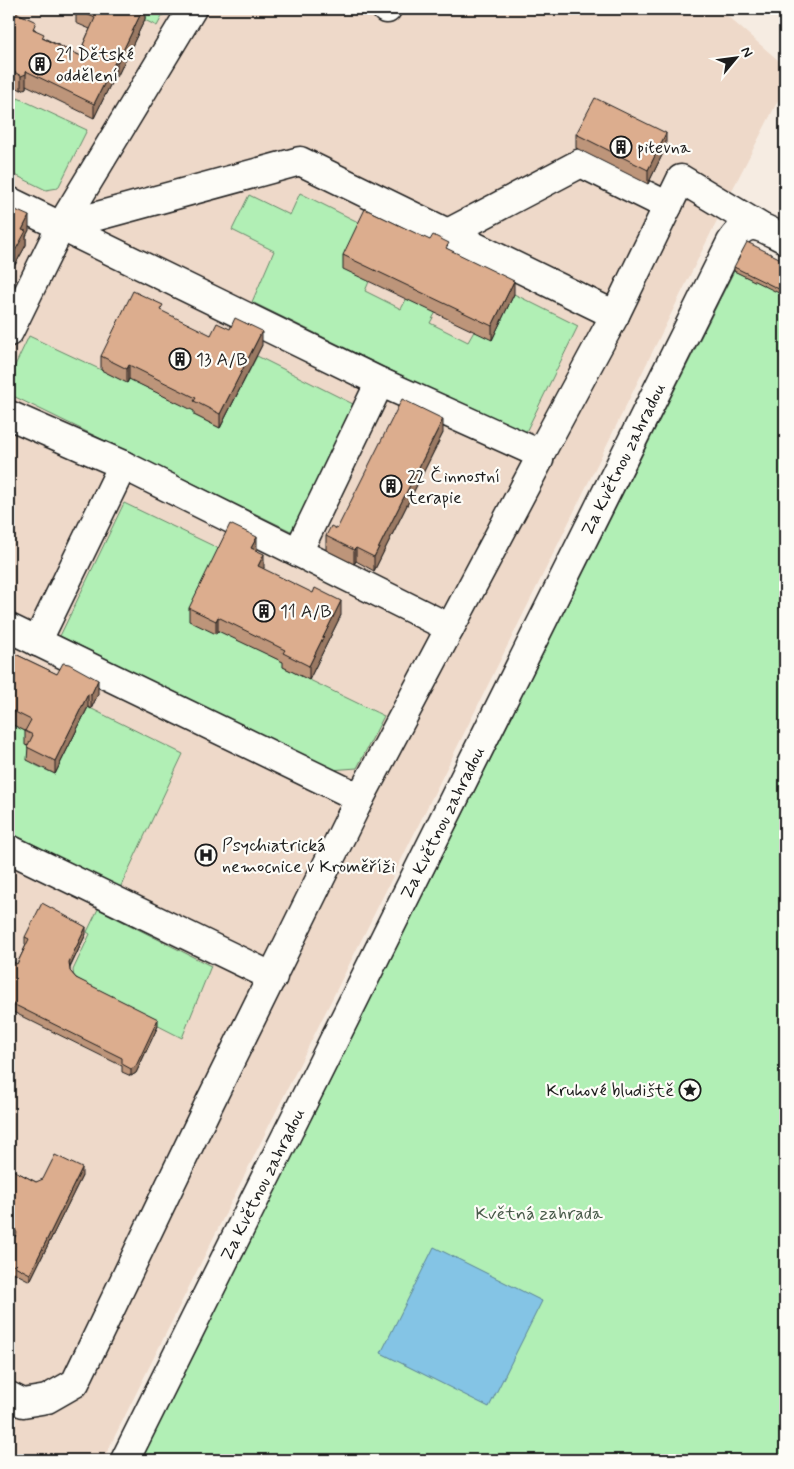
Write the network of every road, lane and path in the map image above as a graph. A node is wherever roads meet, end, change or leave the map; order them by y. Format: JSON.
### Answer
{"nodes":[{"id":1,"x":192,"y":9,"type":"edge"},
{"id":2,"x":9,"y":201,"type":"edge"},
{"id":3,"x":668,"y":206,"type":"junction"},
{"id":4,"x":61,"y":226,"type":"junction"},
{"id":5,"x":759,"y":226,"type":"junction"},
{"id":6,"x":448,"y":233,"type":"junction"},
{"id":7,"x":785,"y":240,"type":"edge"},
{"id":8,"x":615,"y":315,"type":"junction"},
{"id":9,"x":9,"y":332,"type":"edge"},
{"id":10,"x":380,"y":382,"type":"junction"},
{"id":11,"x":9,"y":415,"type":"edge"},
{"id":12,"x":540,"y":454,"type":"junction"},
{"id":13,"x":123,"y":465,"type":"junction"},
{"id":14,"x":298,"y":552,"type":"junction"},
{"id":15,"x":9,"y":628,"type":"edge"},
{"id":16,"x":450,"y":628,"type":"junction"},
{"id":17,"x":37,"y":642,"type":"junction"},
{"id":18,"x":360,"y":798,"type":"junction"},
{"id":19,"x":9,"y":848,"type":"edge"},
{"id":20,"x":273,"y":977,"type":"junction"},
{"id":21,"x":9,"y":1396,"type":"edge"},
{"id":22,"x":124,"y":1460,"type":"edge"}],
"edges":[{"from":1,"to":4,"type":"street"},
{"from":2,"to":4,"type":"street"},
{"from":3,"to":5,"type":"street"},
{"from":3,"to":6,"type":"street"},
{"from":3,"to":8,"type":"street"},
{"from":4,"to":6,"type":"street"},
{"from":4,"to":9,"type":"street"},
{"from":4,"to":10,"type":"street"},
{"from":5,"to":7,"type":"street"},
{"from":5,"to":22,"type":"street","name":"Za Květnou zahradou"},
{"from":6,"to":8,"type":"street"},
{"from":8,"to":12,"type":"street"},
{"from":10,"to":12,"type":"street"},
{"from":10,"to":14,"type":"street"},
{"from":11,"to":13,"type":"street"},
{"from":12,"to":16,"type":"street"},
{"from":13,"to":14,"type":"street"},
{"from":13,"to":17,"type":"street"},
{"from":14,"to":16,"type":"street"},
{"from":15,"to":17,"type":"street"},
{"from":16,"to":18,"type":"street"},
{"from":17,"to":18,"type":"street"},
{"from":18,"to":20,"type":"street"},
{"from":19,"to":20,"type":"street"},
{"from":20,"to":21,"type":"street"}]}
